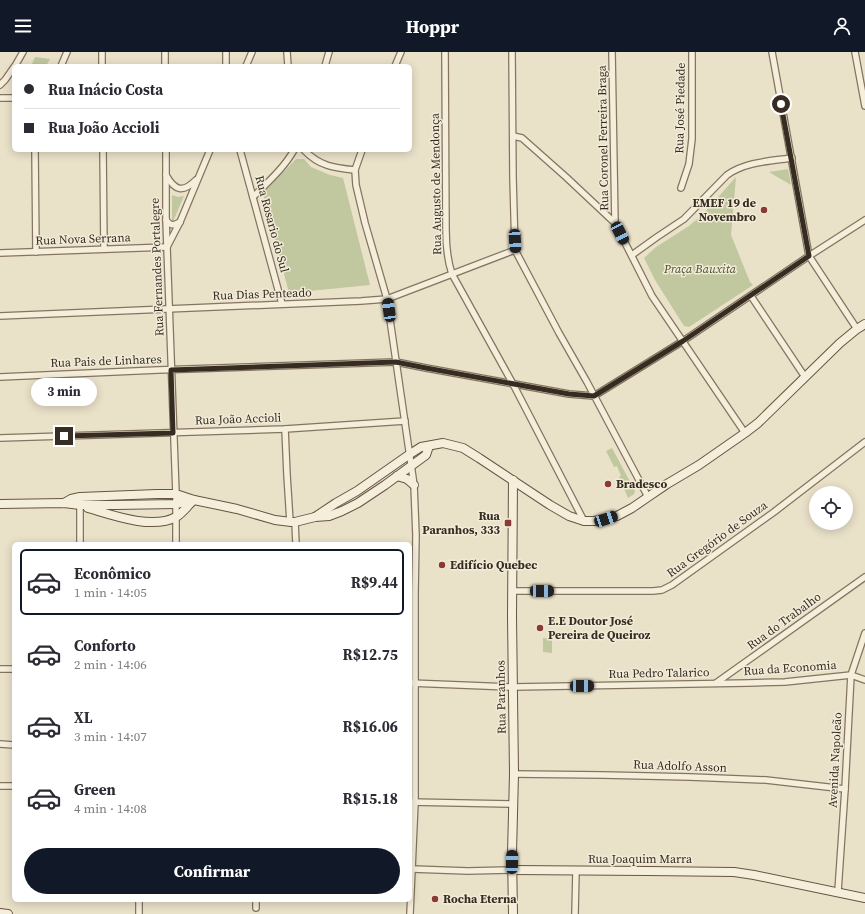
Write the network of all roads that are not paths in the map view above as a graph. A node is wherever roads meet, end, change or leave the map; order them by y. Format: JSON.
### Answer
{"nodes":[{"id":1,"x":22,"y":52,"type":"edge"},
{"id":2,"x":67,"y":52,"type":"edge"},
{"id":3,"x":102,"y":52,"type":"edge"},
{"id":4,"x":165,"y":52,"type":"edge"},
{"id":5,"x":226,"y":52,"type":"edge"},
{"id":6,"x":252,"y":52,"type":"edge"},
{"id":7,"x":287,"y":52,"type":"edge"},
{"id":8,"x":330,"y":52,"type":"edge"},
{"id":9,"x":401,"y":52,"type":"edge"},
{"id":10,"x":445,"y":52,"type":"edge"},
{"id":11,"x":512,"y":52,"type":"edge"},
{"id":12,"x":612,"y":52,"type":"edge"},
{"id":13,"x":692,"y":52,"type":"edge"},
{"id":14,"x":772,"y":52,"type":"edge"},
{"id":15,"x":855,"y":52,"type":"edge"},
{"id":16,"x":16,"y":64,"type":"edge"},
{"id":17,"x":62,"y":64,"type":"edge"},
{"id":18,"x":102,"y":64,"type":"edge"},
{"id":19,"x":165,"y":64,"type":"edge"},
{"id":20,"x":226,"y":64,"type":"edge"},
{"id":21,"x":247,"y":64,"type":"edge"},
{"id":22,"x":288,"y":64,"type":"edge"},
{"id":23,"x":326,"y":64,"type":"edge"},
{"id":24,"x":397,"y":64,"type":"edge"},
{"id":25,"x":12,"y":70,"type":"edge"},
{"id":26,"x":0,"y":85,"type":"edge"},
{"id":27,"x":0,"y":98,"type":"edge"},
{"id":28,"x":12,"y":98,"type":"edge"},
{"id":29,"x":865,"y":106,"type":"edge"},
{"id":30,"x":513,"y":136,"type":"junction"},
{"id":31,"x":35,"y":152,"type":"edge"},
{"id":32,"x":103,"y":152,"type":"edge"},
{"id":33,"x":166,"y":152,"type":"edge"},
{"id":34,"x":209,"y":152,"type":"edge"},
{"id":35,"x":241,"y":152,"type":"edge"},
{"id":36,"x":293,"y":152,"type":"edge"},
{"id":37,"x":306,"y":152,"type":"edge"},
{"id":38,"x":361,"y":152,"type":"edge"},
{"id":39,"x":792,"y":158,"type":"junction"},
{"id":40,"x":355,"y":170,"type":"junction"},
{"id":41,"x":166,"y":174,"type":"junction"},
{"id":42,"x":198,"y":178,"type":"junction"},
{"id":43,"x":681,"y":188,"type":"dead end"},
{"id":44,"x":253,"y":197,"type":"junction"},
{"id":45,"x":166,"y":220,"type":"junction"},
{"id":46,"x":865,"y":220,"type":"edge"},
{"id":47,"x":180,"y":222,"type":"junction"},
{"id":48,"x":615,"y":223,"type":"junction"},
{"id":49,"x":167,"y":247,"type":"junction"},
{"id":50,"x":104,"y":249,"type":"junction"},
{"id":51,"x":515,"y":250,"type":"junction"},
{"id":52,"x":36,"y":252,"type":"junction"},
{"id":53,"x":0,"y":254,"type":"edge"},
{"id":54,"x":632,"y":255,"type":"junction"},
{"id":55,"x":809,"y":256,"type":"junction"},
{"id":56,"x":452,"y":274,"type":"junction"},
{"id":57,"x":751,"y":296,"type":"junction"},
{"id":58,"x":387,"y":299,"type":"junction"},
{"id":59,"x":282,"y":304,"type":"junction"},
{"id":60,"x":169,"y":309,"type":"junction"},
{"id":61,"x":0,"y":316,"type":"edge"},
{"id":62,"x":861,"y":326,"type":"edge"},
{"id":63,"x":683,"y":341,"type":"junction"},
{"id":64,"x":396,"y":362,"type":"junction"},
{"id":65,"x":171,"y":370,"type":"junction"},
{"id":66,"x":0,"y":377,"type":"edge"},
{"id":67,"x":805,"y":377,"type":"junction"},
{"id":68,"x":513,"y":384,"type":"junction"},
{"id":69,"x":594,"y":396,"type":"junction"},
{"id":70,"x":404,"y":421,"type":"junction"},
{"id":71,"x":285,"y":429,"type":"junction"},
{"id":72,"x":173,"y":433,"type":"junction"},
{"id":73,"x":745,"y":433,"type":"junction"},
{"id":74,"x":0,"y":438,"type":"edge"},
{"id":75,"x":865,"y":442,"type":"edge"},
{"id":76,"x":429,"y":446,"type":"junction"},
{"id":77,"x":410,"y":454,"type":"junction"},
{"id":78,"x":412,"y":466,"type":"junction"},
{"id":79,"x":397,"y":476,"type":"junction"},
{"id":80,"x":513,"y":480,"type":"junction"},
{"id":81,"x":414,"y":485,"type":"junction"},
{"id":82,"x":176,"y":494,"type":"junction"},
{"id":83,"x":648,"y":497,"type":"junction"},
{"id":84,"x":194,"y":500,"type":"junction"},
{"id":85,"x":64,"y":502,"type":"junction"},
{"id":86,"x":0,"y":504,"type":"edge"},
{"id":87,"x":176,"y":504,"type":"junction"},
{"id":88,"x":80,"y":505,"type":"junction"},
{"id":89,"x":176,"y":517,"type":"junction"},
{"id":90,"x":315,"y":517,"type":"junction"},
{"id":91,"x":584,"y":521,"type":"junction"},
{"id":92,"x":293,"y":522,"type":"junction"},
{"id":93,"x":80,"y":542,"type":"edge"},
{"id":94,"x":176,"y":542,"type":"edge"},
{"id":95,"x":296,"y":542,"type":"edge"},
{"id":96,"x":865,"y":577,"type":"edge"},
{"id":97,"x":512,"y":591,"type":"junction"},
{"id":98,"x":865,"y":633,"type":"edge"},
{"id":99,"x":0,"y":669,"type":"edge"},
{"id":100,"x":12,"y":669,"type":"edge"},
{"id":101,"x":851,"y":675,"type":"junction"},
{"id":102,"x":865,"y":680,"type":"edge"},
{"id":103,"x":412,"y":683,"type":"edge"},
{"id":104,"x":716,"y":684,"type":"junction"},
{"id":105,"x":513,"y":687,"type":"junction"},
{"id":106,"x":0,"y":744,"type":"edge"},
{"id":107,"x":12,"y":745,"type":"edge"},
{"id":108,"x":514,"y":774,"type":"junction"},
{"id":109,"x":0,"y":786,"type":"edge"},
{"id":110,"x":12,"y":786,"type":"edge"},
{"id":111,"x":845,"y":789,"type":"junction"},
{"id":112,"x":413,"y":802,"type":"edge"},
{"id":113,"x":513,"y":804,"type":"junction"},
{"id":114,"x":412,"y":869,"type":"joint"},
{"id":115,"x":512,"y":870,"type":"junction"},
{"id":116,"x":576,"y":871,"type":"junction"},
{"id":117,"x":838,"y":891,"type":"junction"},
{"id":118,"x":865,"y":898,"type":"edge"},
{"id":119,"x":139,"y":902,"type":"edge"},
{"id":120,"x":256,"y":902,"type":"edge"},
{"id":121,"x":411,"y":902,"type":"edge"},
{"id":122,"x":256,"y":908,"type":"dead end"},
{"id":123,"x":0,"y":913,"type":"edge"},
{"id":124,"x":8,"y":914,"type":"edge"},
{"id":125,"x":139,"y":914,"type":"edge"},
{"id":126,"x":410,"y":914,"type":"edge"},
{"id":127,"x":513,"y":914,"type":"edge"},
{"id":128,"x":575,"y":914,"type":"edge"}],
"edges":[{"from":1,"to":16,"type":"street"},
{"from":2,"to":17,"type":"street"},
{"from":3,"to":18,"type":"street"},
{"from":4,"to":19,"type":"street"},
{"from":5,"to":20,"type":"street"},
{"from":6,"to":21,"type":"street"},
{"from":7,"to":22,"type":"street"},
{"from":8,"to":23,"type":"street"},
{"from":9,"to":24,"type":"street"},
{"from":10,"to":56,"type":"street","name":"Rua Augusto de Mendonça"},
{"from":11,"to":30,"type":"street"},
{"from":12,"to":48,"type":"street","name":"Rua Coronel Ferreira Braga"},
{"from":13,"to":43,"type":"street","name":"Rua José Piedade"},
{"from":14,"to":39,"type":"street"},
{"from":15,"to":29,"type":"street"},
{"from":25,"to":26,"type":"street"},
{"from":27,"to":28,"type":"street"},
{"from":30,"to":48,"type":"street"},
{"from":30,"to":51,"type":"street"},
{"from":31,"to":52,"type":"street"},
{"from":32,"to":50,"type":"street"},
{"from":33,"to":41,"type":"street","name":"Rua Fernandes Portalegre"},
{"from":34,"to":42,"type":"street"},
{"from":35,"to":44,"type":"street","name":"Rua Rosario do Sul"},
{"from":36,"to":44,"type":"street"},
{"from":37,"to":40,"type":"street"},
{"from":38,"to":40,"type":"street"},
{"from":39,"to":54,"type":"street"},
{"from":39,"to":55,"type":"street"},
{"from":40,"to":58,"type":"street"},
{"from":41,"to":42,"type":"street"},
{"from":41,"to":45,"type":"street","name":"Rua Fernandes Portalegre"},
{"from":42,"to":47,"type":"street"},
{"from":44,"to":59,"type":"street","name":"Rua Rosario do Sul"},
{"from":45,"to":47,"type":"street"},
{"from":45,"to":49,"type":"street","name":"Rua Fernandes Portalegre"},
{"from":46,"to":55,"type":"street"},
{"from":47,"to":49,"type":"street"},
{"from":48,"to":54,"type":"street"},
{"from":49,"to":50,"type":"street","name":"Rua Nova Serrana"},
{"from":49,"to":60,"type":"street","name":"Rua Fernandes Portalegre"},
{"from":50,"to":52,"type":"street","name":"Rua Nova Serrana"},
{"from":51,"to":56,"type":"street","name":"Rua Dias Penteado"},
{"from":51,"to":69,"type":"street"},
{"from":52,"to":53,"type":"street","name":"Rua Nova Serrana"},
{"from":54,"to":63,"type":"street"},
{"from":55,"to":57,"type":"street"},
{"from":55,"to":62,"type":"street"},
{"from":56,"to":58,"type":"street","name":"Rua Dias Penteado"},
{"from":56,"to":68,"type":"street","name":"Rua Augusto de Mendonça"},
{"from":57,"to":63,"type":"street"},
{"from":57,"to":67,"type":"street"},
{"from":58,"to":59,"type":"street","name":"Rua Dias Penteado"},
{"from":58,"to":64,"type":"street"},
{"from":59,"to":60,"type":"street","name":"Rua Dias Penteado"},
{"from":60,"to":61,"type":"street","name":"Rua Dias Penteado"},
{"from":60,"to":65,"type":"street","name":"Rua Fernandes Portalegre"},
{"from":62,"to":67,"type":"street"},
{"from":63,"to":69,"type":"street"},
{"from":63,"to":73,"type":"street"},
{"from":64,"to":65,"type":"street","name":"Rua Pais de Linhares"},
{"from":64,"to":68,"type":"street","name":"Rua Pais de Linhares"},
{"from":64,"to":70,"type":"street"},
{"from":65,"to":66,"type":"street","name":"Rua Pais de Linhares"},
{"from":65,"to":72,"type":"street","name":"Rua Fernandes Portalegre"},
{"from":67,"to":73,"type":"street"},
{"from":68,"to":69,"type":"street","name":"Rua Pais de Linhares"},
{"from":68,"to":91,"type":"street","name":"Rua Augusto de Mendonça"},
{"from":69,"to":83,"type":"street"},
{"from":70,"to":71,"type":"street","name":"Rua João Accioli"},
{"from":70,"to":77,"type":"street"},
{"from":71,"to":72,"type":"street","name":"Rua João Accioli"},
{"from":71,"to":92,"type":"street"},
{"from":72,"to":74,"type":"street","name":"Rua João Accioli"},
{"from":72,"to":82,"type":"street","name":"Rua Fernandes Portalegre"},
{"from":73,"to":83,"type":"street"},
{"from":75,"to":97,"type":"street","name":"Rua Gregório de Souza"},
{"from":76,"to":77,"type":"street"},
{"from":76,"to":78,"type":"street"},
{"from":76,"to":80,"type":"street"},
{"from":77,"to":78,"type":"street"},
{"from":77,"to":90,"type":"street"},
{"from":78,"to":79,"type":"street"},
{"from":78,"to":81,"type":"street"},
{"from":79,"to":81,"type":"street"},
{"from":79,"to":90,"type":"street"},
{"from":80,"to":91,"type":"street"},
{"from":80,"to":97,"type":"street","name":"Rua Paranhos"},
{"from":81,"to":103,"type":"street"},
{"from":82,"to":84,"type":"street"},
{"from":82,"to":85,"type":"street"},
{"from":82,"to":87,"type":"street","name":"Rua Fernandes Portalegre"},
{"from":83,"to":91,"type":"street"},
{"from":84,"to":87,"type":"street"},
{"from":84,"to":89,"type":"street"},
{"from":84,"to":92,"type":"street"},
{"from":85,"to":86,"type":"street"},
{"from":85,"to":88,"type":"street"},
{"from":87,"to":88,"type":"street"},
{"from":87,"to":89,"type":"street","name":"Rua Fernandes Portalegre"},
{"from":88,"to":89,"type":"street"},
{"from":88,"to":93,"type":"street"},
{"from":89,"to":94,"type":"street","name":"Rua Fernandes Portalegre"},
{"from":90,"to":92,"type":"street"},
{"from":92,"to":95,"type":"street"},
{"from":96,"to":104,"type":"street","name":"Rua do Trabalho"},
{"from":97,"to":105,"type":"street","name":"Rua Paranhos"},
{"from":98,"to":101,"type":"street","name":"Avenida Napoleão"},
{"from":99,"to":100,"type":"street"},
{"from":101,"to":102,"type":"street","name":"Rua da Economia"},
{"from":101,"to":104,"type":"street","name":"Rua da Economia"},
{"from":101,"to":111,"type":"street","name":"Avenida Napoleão"},
{"from":103,"to":105,"type":"street","name":"Rua Pedro Talarico"},
{"from":103,"to":112,"type":"street"},
{"from":104,"to":105,"type":"street","name":"Rua Pedro Talarico"},
{"from":105,"to":108,"type":"street","name":"Rua Paranhos"},
{"from":106,"to":107,"type":"street"},
{"from":108,"to":111,"type":"street","name":"Rua Adolfo Asson"},
{"from":108,"to":113,"type":"street","name":"Rua Paranhos"},
{"from":109,"to":110,"type":"street"},
{"from":111,"to":117,"type":"street","name":"Avenida Napoleão"},
{"from":112,"to":113,"type":"street"},
{"from":112,"to":114,"type":"street"},
{"from":113,"to":115,"type":"street","name":"Rua Paranhos"},
{"from":114,"to":115,"type":"street","name":"Rua Joaquim Marra"},
{"from":115,"to":116,"type":"street","name":"Rua Joaquim Marra"},
{"from":115,"to":127,"type":"street","name":"Rua Paranhos"},
{"from":116,"to":117,"type":"street","name":"Rua Joaquim Marra"},
{"from":116,"to":128,"type":"street"},
{"from":117,"to":118,"type":"street","name":"Rua Joaquim Marra"},
{"from":119,"to":125,"type":"street"},
{"from":120,"to":122,"type":"street"},
{"from":121,"to":126,"type":"street"},
{"from":123,"to":124,"type":"street"}]}
